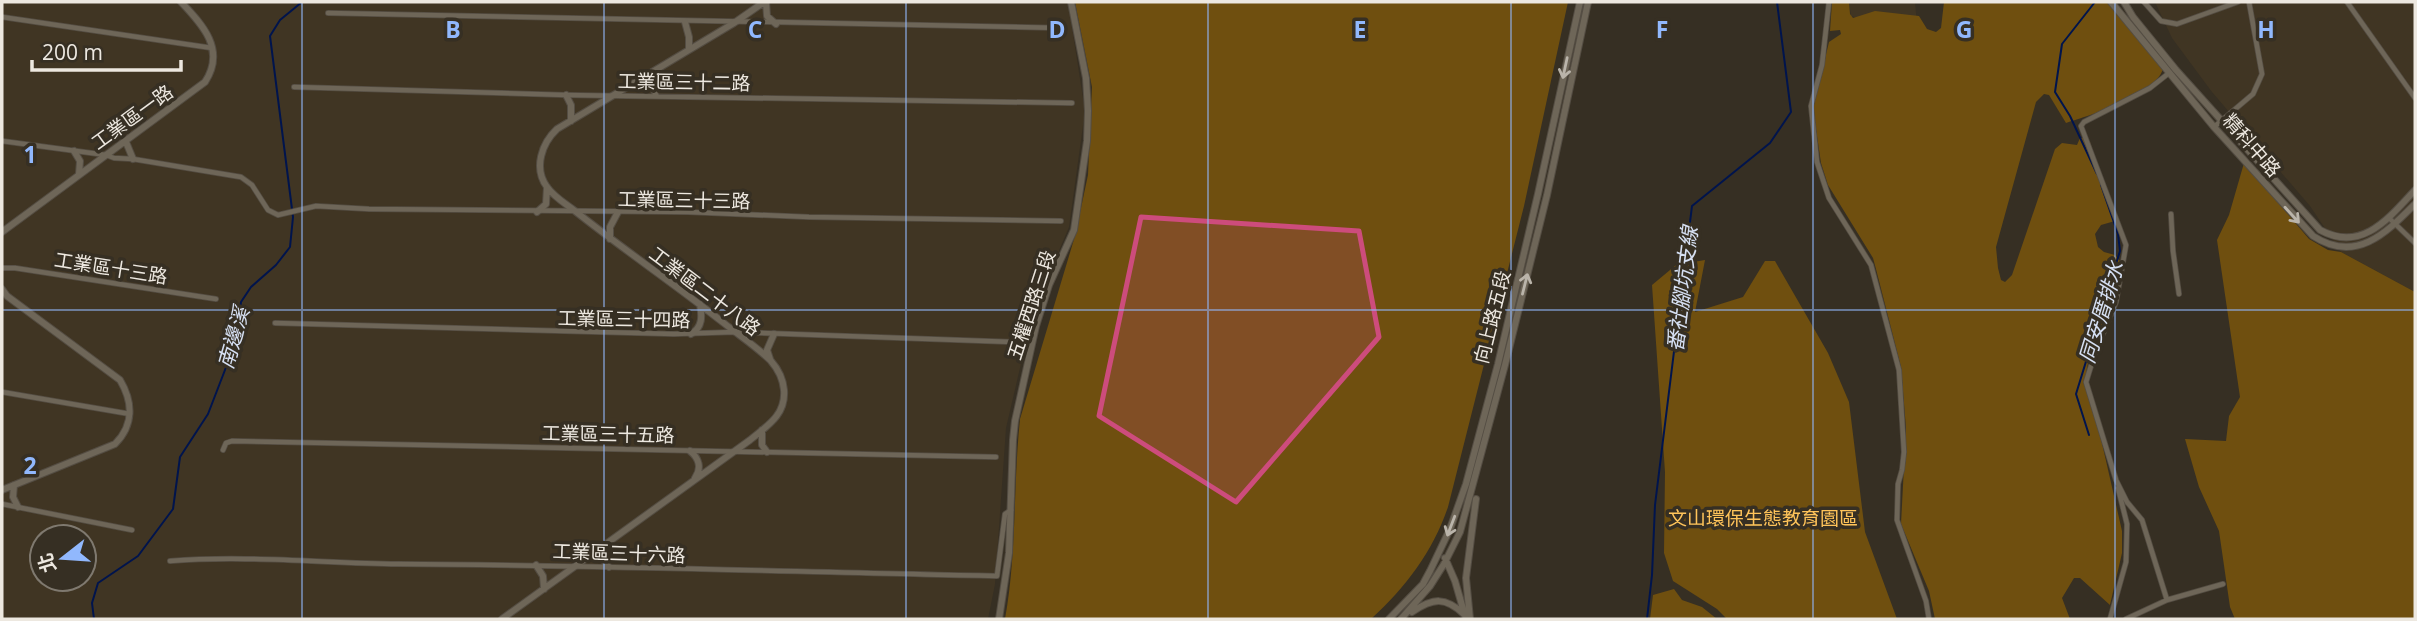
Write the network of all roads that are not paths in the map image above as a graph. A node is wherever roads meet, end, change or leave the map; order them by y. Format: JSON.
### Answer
{"nodes":[{"id":1,"x":181,"y":2,"type":"edge"},
{"id":2,"x":765,"y":2,"type":"edge"},
{"id":3,"x":1071,"y":2,"type":"edge"},
{"id":4,"x":1580,"y":2,"type":"edge"},
{"id":5,"x":1588,"y":2,"type":"edge"},
{"id":6,"x":1829,"y":2,"type":"edge"},
{"id":7,"x":2111,"y":2,"type":"edge"},
{"id":8,"x":2124,"y":2,"type":"edge"},
{"id":9,"x":2144,"y":2,"type":"edge"},
{"id":10,"x":2238,"y":2,"type":"edge"},
{"id":11,"x":2249,"y":2,"type":"edge"},
{"id":12,"x":2347,"y":2,"type":"edge"},
{"id":13,"x":328,"y":13,"type":"dead end"},
{"id":14,"x":2,"y":17,"type":"edge"},
{"id":15,"x":685,"y":22,"type":"junction"},
{"id":16,"x":734,"y":23,"type":"junction"},
{"id":17,"x":776,"y":24,"type":"junction"},
{"id":18,"x":1062,"y":28,"type":"dead end"},
{"id":19,"x":214,"y":48,"type":"junction"},
{"id":20,"x":689,"y":48,"type":"junction"},
{"id":21,"x":653,"y":71,"type":"junction"},
{"id":22,"x":2169,"y":73,"type":"junction"},
{"id":23,"x":295,"y":86,"type":"dead end"},
{"id":24,"x":614,"y":94,"type":"junction"},
{"id":25,"x":566,"y":95,"type":"junction"},
{"id":26,"x":657,"y":97,"type":"junction"},
{"id":27,"x":2415,"y":98,"type":"edge"},
{"id":28,"x":1072,"y":103,"type":"dead end"},
{"id":29,"x":571,"y":121,"type":"junction"},
{"id":30,"x":2222,"y":121,"type":"junction"},
{"id":31,"x":2214,"y":127,"type":"junction"},
{"id":32,"x":2,"y":141,"type":"edge"},
{"id":33,"x":126,"y":142,"type":"junction"},
{"id":34,"x":74,"y":151,"type":"junction"},
{"id":35,"x":106,"y":155,"type":"junction"},
{"id":36,"x":133,"y":159,"type":"junction"},
{"id":37,"x":79,"y":174,"type":"junction"},
{"id":38,"x":547,"y":187,"type":"junction"},
{"id":39,"x":2415,"y":190,"type":"edge"},
{"id":40,"x":2415,"y":204,"type":"edge"},
{"id":41,"x":537,"y":212,"type":"junction"},
{"id":42,"x":576,"y":212,"type":"junction"},
{"id":43,"x":618,"y":212,"type":"junction"},
{"id":44,"x":2171,"y":214,"type":"dead end"},
{"id":45,"x":2389,"y":218,"type":"junction"},
{"id":46,"x":1061,"y":221,"type":"dead end"},
{"id":47,"x":2395,"y":224,"type":"junction"},
{"id":48,"x":2,"y":232,"type":"edge"},
{"id":49,"x":611,"y":241,"type":"junction"},
{"id":50,"x":2415,"y":243,"type":"edge"},
{"id":51,"x":2,"y":268,"type":"edge"},
{"id":52,"x":2,"y":289,"type":"edge"},
{"id":53,"x":2179,"y":294,"type":"dead end"},
{"id":54,"x":216,"y":299,"type":"dead end"},
{"id":55,"x":700,"y":304,"type":"junction"},
{"id":56,"x":275,"y":323,"type":"dead end"},
{"id":57,"x":735,"y":332,"type":"junction"},
{"id":58,"x":691,"y":334,"type":"junction"},
{"id":59,"x":774,"y":334,"type":"junction"},
{"id":60,"x":1013,"y":342,"type":"dead end"},
{"id":61,"x":771,"y":361,"type":"junction"},
{"id":62,"x":2,"y":392,"type":"edge"},
{"id":63,"x":130,"y":414,"type":"junction"},
{"id":64,"x":762,"y":429,"type":"junction"},
{"id":65,"x":223,"y":450,"type":"dead end"},
{"id":66,"x":690,"y":451,"type":"junction"},
{"id":67,"x":767,"y":452,"type":"junction"},
{"id":68,"x":732,"y":453,"type":"junction"},
{"id":69,"x":996,"y":457,"type":"dead end"},
{"id":70,"x":694,"y":479,"type":"junction"},
{"id":71,"x":2116,"y":480,"type":"junction"},
{"id":72,"x":14,"y":485,"type":"junction"},
{"id":73,"x":2,"y":490,"type":"edge"},
{"id":74,"x":1476,"y":499,"type":"dead end"},
{"id":75,"x":2,"y":504,"type":"edge"},
{"id":76,"x":18,"y":507,"type":"junction"},
{"id":77,"x":1011,"y":510,"type":"junction"},
{"id":78,"x":132,"y":530,"type":"dead end"},
{"id":79,"x":603,"y":546,"type":"junction"},
{"id":80,"x":1441,"y":550,"type":"junction"},
{"id":81,"x":1446,"y":560,"type":"junction"},
{"id":82,"x":170,"y":561,"type":"dead end"},
{"id":83,"x":536,"y":565,"type":"junction"},
{"id":84,"x":575,"y":566,"type":"junction"},
{"id":85,"x":609,"y":567,"type":"junction"},
{"id":86,"x":2223,"y":584,"type":"dead end"},
{"id":87,"x":544,"y":589,"type":"junction"},
{"id":88,"x":2167,"y":600,"type":"junction"},
{"id":89,"x":1412,"y":612,"type":"dead end"},
{"id":90,"x":1467,"y":618,"type":"edge"},
{"id":91,"x":502,"y":619,"type":"edge"},
{"id":92,"x":999,"y":619,"type":"edge"},
{"id":93,"x":1389,"y":619,"type":"edge"},
{"id":94,"x":1401,"y":619,"type":"edge"},
{"id":95,"x":1929,"y":619,"type":"edge"},
{"id":96,"x":2110,"y":619,"type":"edge"},
{"id":97,"x":2126,"y":619,"type":"edge"}],
"edges":[{"from":1,"to":19,"type":"street"},
{"from":2,"to":16,"type":"street"},
{"from":2,"to":17,"type":"street"},
{"from":3,"to":77,"type":"street","name":"五權西路三段"},
{"from":4,"to":80,"type":"street","name":"向上路五段","one_way":true},
{"from":81,"to":5,"type":"street","name":"向上路五段","one_way":true},
{"from":6,"to":95,"type":"street"},
{"from":7,"to":22,"type":"street","name":"精科中路"},
{"from":8,"to":30,"type":"street","name":"精科中路"},
{"from":9,"to":10,"type":"street"},
{"from":11,"to":30,"type":"street"},
{"from":12,"to":27,"type":"street"},
{"from":13,"to":15,"type":"street"},
{"from":14,"to":19,"type":"street"},
{"from":15,"to":16,"type":"street"},
{"from":15,"to":20,"type":"street"},
{"from":16,"to":17,"type":"street"},
{"from":16,"to":20,"type":"street"},
{"from":17,"to":18,"type":"street"},
{"from":19,"to":33,"type":"street","name":"工業區一路"},
{"from":20,"to":21,"type":"street"},
{"from":21,"to":24,"type":"street"},
{"from":21,"to":26,"type":"street"},
{"from":22,"to":31,"type":"street","name":"精科中路"},
{"from":22,"to":71,"type":"street"},
{"from":23,"to":25,"type":"street","name":"工業區三十二路"},
{"from":24,"to":25,"type":"street","name":"工業區三十二路"},
{"from":24,"to":26,"type":"street","name":"工業區三十二路"},
{"from":24,"to":29,"type":"street"},
{"from":25,"to":29,"type":"street"},
{"from":26,"to":28,"type":"street","name":"工業區三十二路"},
{"from":29,"to":38,"type":"street"},
{"from":30,"to":31,"type":"street"},
{"from":30,"to":45,"type":"street","name":"精科中路"},
{"from":31,"to":47,"type":"street","name":"精科中路","one_way":true},
{"from":32,"to":34,"type":"street"},
{"from":33,"to":35,"type":"street","name":"工業區一路"},
{"from":33,"to":36,"type":"street"},
{"from":34,"to":35,"type":"street"},
{"from":34,"to":37,"type":"street"},
{"from":35,"to":36,"type":"street"},
{"from":35,"to":37,"type":"street","name":"工業區一路"},
{"from":36,"to":41,"type":"street","name":"工業區三十三路"},
{"from":37,"to":48,"type":"street","name":"工業區一路"},
{"from":38,"to":41,"type":"street"},
{"from":38,"to":42,"type":"street","name":"工業區二十八路"},
{"from":39,"to":45,"type":"street","name":"精科中路"},
{"from":40,"to":47,"type":"street","name":"精科中路"},
{"from":41,"to":42,"type":"street","name":"工業區三十三路"},
{"from":42,"to":43,"type":"street","name":"工業區三十三路"},
{"from":42,"to":49,"type":"street","name":"工業區二十八路"},
{"from":43,"to":46,"type":"street","name":"工業區三十三路"},
{"from":43,"to":49,"type":"street"},
{"from":44,"to":53,"type":"street"},
{"from":45,"to":47,"type":"street"},
{"from":47,"to":50,"type":"street"},
{"from":49,"to":55,"type":"street","name":"工業區二十八路"},
{"from":51,"to":54,"type":"street","name":"工業區十三路"},
{"from":52,"to":63,"type":"street"},
{"from":55,"to":57,"type":"street","name":"工業區二十八路"},
{"from":55,"to":58,"type":"street"},
{"from":56,"to":58,"type":"street","name":"工業區三十四路"},
{"from":57,"to":58,"type":"street","name":"工業區三十四路"},
{"from":57,"to":59,"type":"street","name":"工業區三十四路"},
{"from":57,"to":61,"type":"street","name":"工業區二十八路"},
{"from":59,"to":60,"type":"street","name":"工業區三十四路"},
{"from":59,"to":61,"type":"street"},
{"from":61,"to":64,"type":"street","name":"工業區二十八路"},
{"from":62,"to":63,"type":"street"},
{"from":63,"to":72,"type":"street"},
{"from":64,"to":67,"type":"street"},
{"from":64,"to":68,"type":"street","name":"工業區二十八路"},
{"from":65,"to":66,"type":"street","name":"工業區三十五路"},
{"from":66,"to":68,"type":"street","name":"工業區三十五路"},
{"from":66,"to":70,"type":"street"},
{"from":67,"to":68,"type":"street","name":"工業區三十五路"},
{"from":67,"to":69,"type":"street","name":"工業區三十五路"},
{"from":68,"to":70,"type":"street","name":"工業區二十八路"},
{"from":70,"to":79,"type":"street","name":"工業區二十八路"},
{"from":71,"to":88,"type":"street"},
{"from":71,"to":96,"type":"street"},
{"from":72,"to":73,"type":"street"},
{"from":72,"to":76,"type":"street"},
{"from":74,"to":90,"type":"street"},
{"from":75,"to":76,"type":"street"},
{"from":76,"to":78,"type":"street"},
{"from":77,"to":85,"type":"street","name":"工業區三十六路"},
{"from":77,"to":92,"type":"street","name":"五權西路三段"},
{"from":79,"to":84,"type":"street","name":"工業區二十八路"},
{"from":79,"to":85,"type":"street"},
{"from":80,"to":81,"type":"street"},
{"from":80,"to":93,"type":"street","name":"向上路五段"},
{"from":81,"to":90,"type":"street"},
{"from":81,"to":94,"type":"street","name":"向上路五段"},
{"from":82,"to":83,"type":"street","name":"工業區三十六路"},
{"from":83,"to":84,"type":"street","name":"工業區三十六路"},
{"from":83,"to":87,"type":"street"},
{"from":84,"to":85,"type":"street","name":"工業區三十六路"},
{"from":84,"to":87,"type":"street","name":"工業區二十八路"},
{"from":86,"to":88,"type":"street"},
{"from":87,"to":91,"type":"street","name":"工業區二十八路"},
{"from":88,"to":97,"type":"street"},
{"from":89,"to":90,"type":"street"}]}
